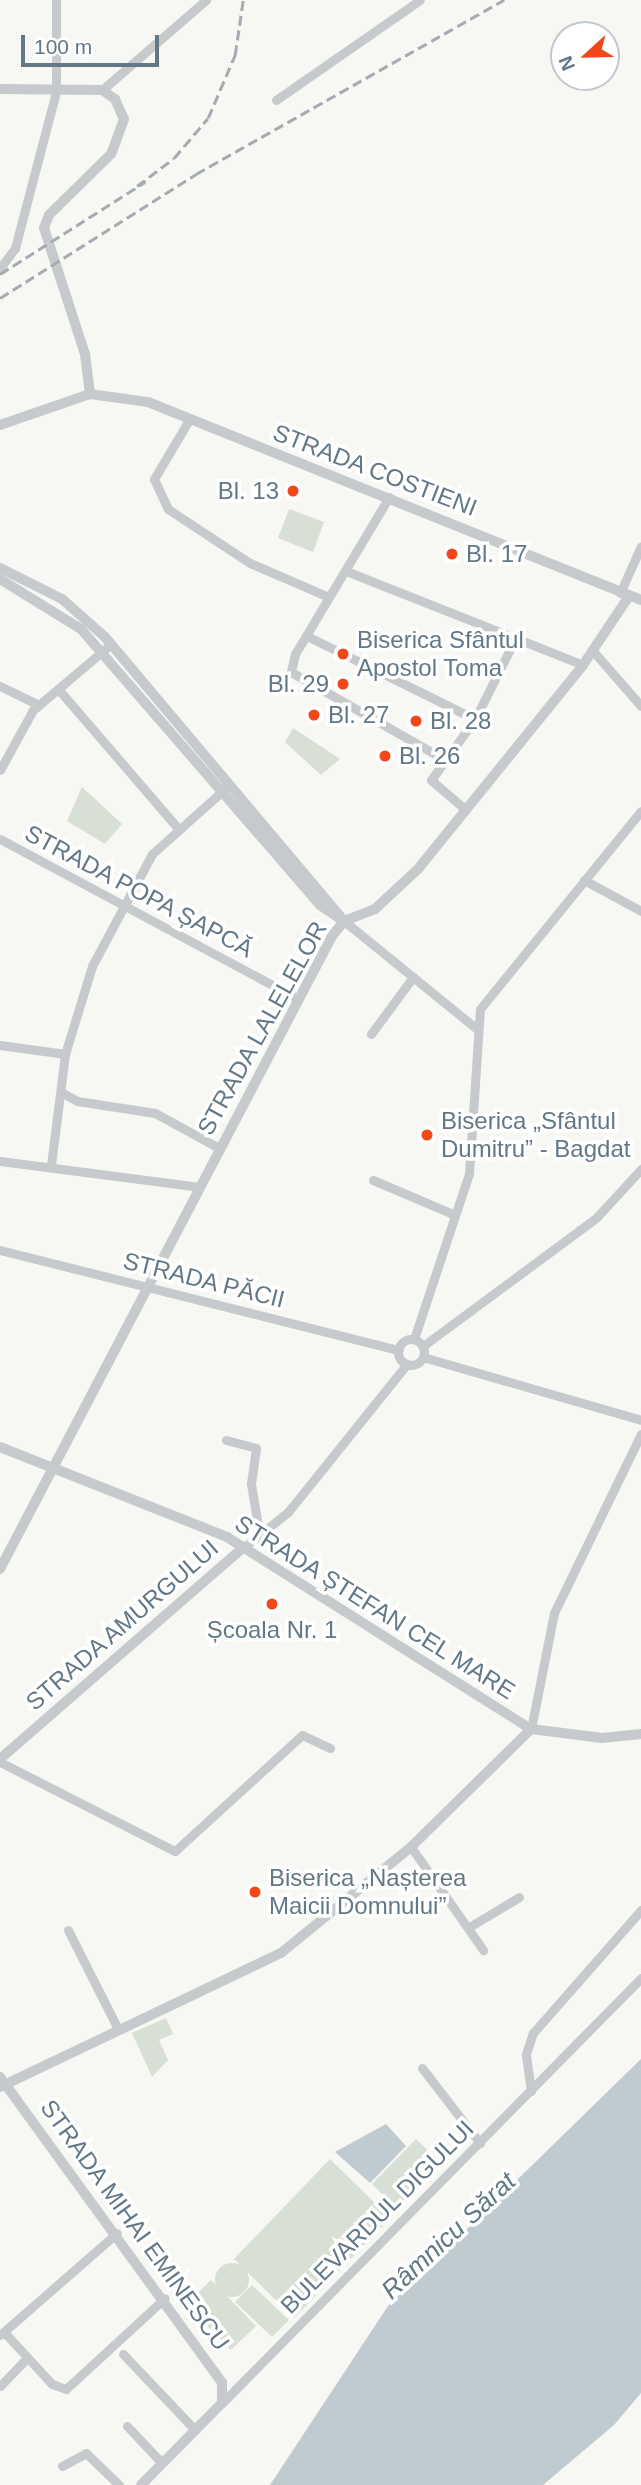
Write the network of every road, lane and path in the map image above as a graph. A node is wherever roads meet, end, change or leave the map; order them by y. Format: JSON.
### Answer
{"nodes":[{"id":1,"x":56,"y":0,"type":"edge"},
{"id":2,"x":206,"y":0,"type":"edge"},
{"id":3,"x":420,"y":0,"type":"edge"},
{"id":4,"x":0,"y":89,"type":"edge"},
{"id":5,"x":102,"y":90,"type":"junction"},
{"id":6,"x":57,"y":92,"type":"junction"},
{"id":7,"x":276,"y":100,"type":"dead end"},
{"id":8,"x":0,"y":268,"type":"edge"},
{"id":9,"x":90,"y":394,"type":"junction"},
{"id":10,"x":189,"y":419,"type":"junction"},
{"id":11,"x":0,"y":425,"type":"edge"},
{"id":12,"x":389,"y":497,"type":"junction"},
{"id":13,"x":641,"y":546,"type":"edge"},
{"id":14,"x":0,"y":568,"type":"edge"},
{"id":15,"x":346,"y":571,"type":"junction"},
{"id":16,"x":0,"y":579,"type":"edge"},
{"id":17,"x":624,"y":594,"type":"junction"},
{"id":18,"x":329,"y":597,"type":"junction"},
{"id":19,"x":641,"y":600,"type":"edge"},
{"id":20,"x":307,"y":636,"type":"junction"},
{"id":21,"x":515,"y":639,"type":"junction"},
{"id":22,"x":107,"y":648,"type":"junction"},
{"id":23,"x":593,"y":652,"type":"junction"},
{"id":24,"x":583,"y":665,"type":"junction"},
{"id":25,"x":0,"y":686,"type":"edge"},
{"id":26,"x":59,"y":690,"type":"junction"},
{"id":27,"x":39,"y":705,"type":"junction"},
{"id":28,"x":641,"y":706,"type":"edge"},
{"id":29,"x":475,"y":719,"type":"junction"},
{"id":30,"x":445,"y":760,"type":"junction"},
{"id":31,"x":0,"y":770,"type":"edge"},
{"id":32,"x":227,"y":788,"type":"junction"},
{"id":33,"x":466,"y":810,"type":"junction"},
{"id":34,"x":641,"y":811,"type":"edge"},
{"id":35,"x":177,"y":827,"type":"junction"},
{"id":36,"x":0,"y":839,"type":"edge"},
{"id":37,"x":584,"y":880,"type":"junction"},
{"id":38,"x":123,"y":904,"type":"junction"},
{"id":39,"x":641,"y":911,"type":"edge"},
{"id":40,"x":344,"y":921,"type":"junction"},
{"id":41,"x":413,"y":977,"type":"junction"},
{"id":42,"x":297,"y":998,"type":"junction"},
{"id":43,"x":477,"y":1029,"type":"junction"},
{"id":44,"x":371,"y":1034,"type":"dead end"},
{"id":45,"x":0,"y":1045,"type":"edge"},
{"id":46,"x":65,"y":1055,"type":"junction"},
{"id":47,"x":61,"y":1092,"type":"junction"},
{"id":48,"x":219,"y":1148,"type":"junction"},
{"id":49,"x":0,"y":1161,"type":"edge"},
{"id":50,"x":51,"y":1165,"type":"junction"},
{"id":51,"x":640,"y":1172,"type":"edge"},
{"id":52,"x":373,"y":1180,"type":"dead end"},
{"id":53,"x":199,"y":1187,"type":"junction"},
{"id":54,"x":455,"y":1215,"type":"junction"},
{"id":55,"x":0,"y":1250,"type":"edge"},
{"id":56,"x":150,"y":1284,"type":"junction"},
{"id":57,"x":414,"y":1339,"type":"junction"},
{"id":58,"x":423,"y":1346,"type":"junction"},
{"id":59,"x":399,"y":1350,"type":"junction"},
{"id":60,"x":423,"y":1357,"type":"junction"},
{"id":61,"x":407,"y":1364,"type":"junction"},
{"id":62,"x":641,"y":1420,"type":"edge"},
{"id":63,"x":641,"y":1434,"type":"edge"},
{"id":64,"x":226,"y":1440,"type":"dead end"},
{"id":65,"x":0,"y":1447,"type":"edge"},
{"id":66,"x":55,"y":1469,"type":"junction"},
{"id":67,"x":260,"y":1537,"type":"junction"},
{"id":68,"x":244,"y":1547,"type":"junction"},
{"id":69,"x":0,"y":1569,"type":"edge"},
{"id":70,"x":531,"y":1729,"type":"junction"},
{"id":71,"x":641,"y":1734,"type":"edge"},
{"id":72,"x":330,"y":1748,"type":"dead end"},
{"id":73,"x":0,"y":1760,"type":"edge"},
{"id":74,"x":411,"y":1847,"type":"junction"},
{"id":75,"x":519,"y":1897,"type":"dead end"},
{"id":76,"x":641,"y":1910,"type":"edge"},
{"id":77,"x":471,"y":1926,"type":"junction"},
{"id":78,"x":68,"y":1930,"type":"dead end"},
{"id":79,"x":483,"y":1950,"type":"dead end"},
{"id":80,"x":641,"y":1978,"type":"edge"},
{"id":81,"x":117,"y":2027,"type":"junction"},
{"id":82,"x":422,"y":2068,"type":"dead end"},
{"id":83,"x":2,"y":2083,"type":"edge"},
{"id":84,"x":531,"y":2091,"type":"junction"},
{"id":85,"x":480,"y":2143,"type":"junction"},
{"id":86,"x":117,"y":2233,"type":"junction"},
{"id":87,"x":165,"y":2298,"type":"junction"},
{"id":88,"x":2,"y":2334,"type":"edge"},
{"id":89,"x":123,"y":2354,"type":"dead end"},
{"id":90,"x":27,"y":2358,"type":"junction"},
{"id":91,"x":0,"y":2386,"type":"edge"},
{"id":92,"x":222,"y":2403,"type":"junction"},
{"id":93,"x":127,"y":2426,"type":"dead end"},
{"id":94,"x":195,"y":2430,"type":"junction"},
{"id":95,"x":162,"y":2463,"type":"junction"},
{"id":96,"x":62,"y":2466,"type":"dead end"},
{"id":97,"x":119,"y":2485,"type":"edge"},
{"id":98,"x":141,"y":2485,"type":"edge"}],
"edges":[{"from":1,"to":6,"type":"street"},
{"from":2,"to":5,"type":"street"},
{"from":3,"to":7,"type":"street"},
{"from":4,"to":6,"type":"street"},
{"from":5,"to":6,"type":"street"},
{"from":5,"to":9,"type":"street"},
{"from":6,"to":8,"type":"street"},
{"from":9,"to":10,"type":"street","name":"STRADA COSTIENI"},
{"from":9,"to":11,"type":"street"},
{"from":10,"to":12,"type":"street","name":"STRADA COSTIENI"},
{"from":10,"to":18,"type":"street"},
{"from":12,"to":15,"type":"street"},
{"from":12,"to":17,"type":"street","name":"STRADA COSTIENI"},
{"from":13,"to":17,"type":"street"},
{"from":14,"to":22,"type":"street"},
{"from":15,"to":18,"type":"street"},
{"from":15,"to":21,"type":"street"},
{"from":16,"to":22,"type":"street"},
{"from":17,"to":19,"type":"street","name":"STRADA COSTIENI"},
{"from":17,"to":23,"type":"street","name":"STRADA LALELELOR"},
{"from":18,"to":20,"type":"street"},
{"from":20,"to":29,"type":"street"},
{"from":20,"to":30,"type":"street"},
{"from":21,"to":24,"type":"street"},
{"from":21,"to":29,"type":"street"},
{"from":22,"to":26,"type":"street"},
{"from":22,"to":32,"type":"street"},
{"from":23,"to":24,"type":"street","name":"STRADA LALELELOR"},
{"from":23,"to":28,"type":"street"},
{"from":24,"to":33,"type":"street","name":"STRADA LALELELOR"},
{"from":25,"to":27,"type":"street"},
{"from":26,"to":27,"type":"street"},
{"from":26,"to":35,"type":"street"},
{"from":27,"to":31,"type":"street"},
{"from":29,"to":30,"type":"street"},
{"from":30,"to":33,"type":"street"},
{"from":32,"to":35,"type":"street"},
{"from":32,"to":40,"type":"street"},
{"from":33,"to":40,"type":"street","name":"STRADA LALELELOR"},
{"from":34,"to":37,"type":"street"},
{"from":35,"to":38,"type":"street"},
{"from":36,"to":38,"type":"street","name":"STRADA POPA ȘAPCĂ"},
{"from":37,"to":39,"type":"street"},
{"from":37,"to":43,"type":"street"},
{"from":38,"to":42,"type":"street","name":"STRADA POPA ȘAPCĂ"},
{"from":38,"to":46,"type":"street"},
{"from":40,"to":41,"type":"street"},
{"from":40,"to":42,"type":"street","name":"STRADA LALELELOR"},
{"from":41,"to":43,"type":"street"},
{"from":41,"to":44,"type":"street"},
{"from":42,"to":48,"type":"street","name":"STRADA LALELELOR"},
{"from":43,"to":54,"type":"street"},
{"from":45,"to":46,"type":"street"},
{"from":46,"to":47,"type":"street"},
{"from":47,"to":48,"type":"street"},
{"from":47,"to":50,"type":"street"},
{"from":48,"to":53,"type":"street","name":"STRADA LALELELOR"},
{"from":49,"to":50,"type":"street"},
{"from":50,"to":53,"type":"street"},
{"from":51,"to":58,"type":"street"},
{"from":52,"to":54,"type":"street"},
{"from":53,"to":56,"type":"street","name":"STRADA LALELELOR"},
{"from":54,"to":57,"type":"street"},
{"from":55,"to":56,"type":"street","name":"STRADA PĂCII"},
{"from":56,"to":59,"type":"street","name":"STRADA PĂCII"},
{"from":56,"to":66,"type":"street","name":"STRADA LALELELOR"},
{"from":57,"to":58,"type":"street"},
{"from":57,"to":59,"type":"street"},
{"from":58,"to":60,"type":"street"},
{"from":59,"to":61,"type":"street"},
{"from":60,"to":61,"type":"street"},
{"from":60,"to":62,"type":"street"},
{"from":61,"to":67,"type":"street","name":"STRADA AMURGULUI"},
{"from":63,"to":70,"type":"street"},
{"from":64,"to":67,"type":"street"},
{"from":65,"to":66,"type":"street","name":"STRADA ȘTEFAN CEL MARE"},
{"from":66,"to":68,"type":"street","name":"STRADA ȘTEFAN CEL MARE"},
{"from":66,"to":69,"type":"street","name":"STRADA LALELELOR"},
{"from":67,"to":68,"type":"street","name":"STRADA AMURGULUI"},
{"from":68,"to":70,"type":"street","name":"STRADA ȘTEFAN CEL MARE"},
{"from":68,"to":73,"type":"street","name":"STRADA AMURGULUI"},
{"from":70,"to":71,"type":"street"},
{"from":70,"to":74,"type":"street"},
{"from":72,"to":73,"type":"street"},
{"from":74,"to":77,"type":"street"},
{"from":74,"to":81,"type":"street"},
{"from":75,"to":77,"type":"street"},
{"from":76,"to":84,"type":"street"},
{"from":77,"to":79,"type":"street"},
{"from":78,"to":81,"type":"street"},
{"from":80,"to":84,"type":"street","name":"BULEVARDUL DIGULUI"},
{"from":81,"to":83,"type":"street"},
{"from":82,"to":85,"type":"street"},
{"from":83,"to":86,"type":"street","name":"STRADA MIHAI EMINESCU"},
{"from":84,"to":85,"type":"street","name":"BULEVARDUL DIGULUI"},
{"from":85,"to":92,"type":"street","name":"BULEVARDUL DIGULUI"},
{"from":86,"to":87,"type":"street","name":"STRADA MIHAI EMINESCU"},
{"from":86,"to":88,"type":"street"},
{"from":87,"to":90,"type":"street"},
{"from":87,"to":92,"type":"street","name":"STRADA MIHAI EMINESCU"},
{"from":88,"to":90,"type":"street"},
{"from":89,"to":94,"type":"street"},
{"from":90,"to":91,"type":"street"},
{"from":92,"to":94,"type":"street","name":"BULEVARDUL DIGULUI"},
{"from":93,"to":95,"type":"street"},
{"from":94,"to":95,"type":"street","name":"BULEVARDUL DIGULUI"},
{"from":95,"to":98,"type":"street","name":"BULEVARDUL DIGULUI"},
{"from":96,"to":97,"type":"street"}]}
